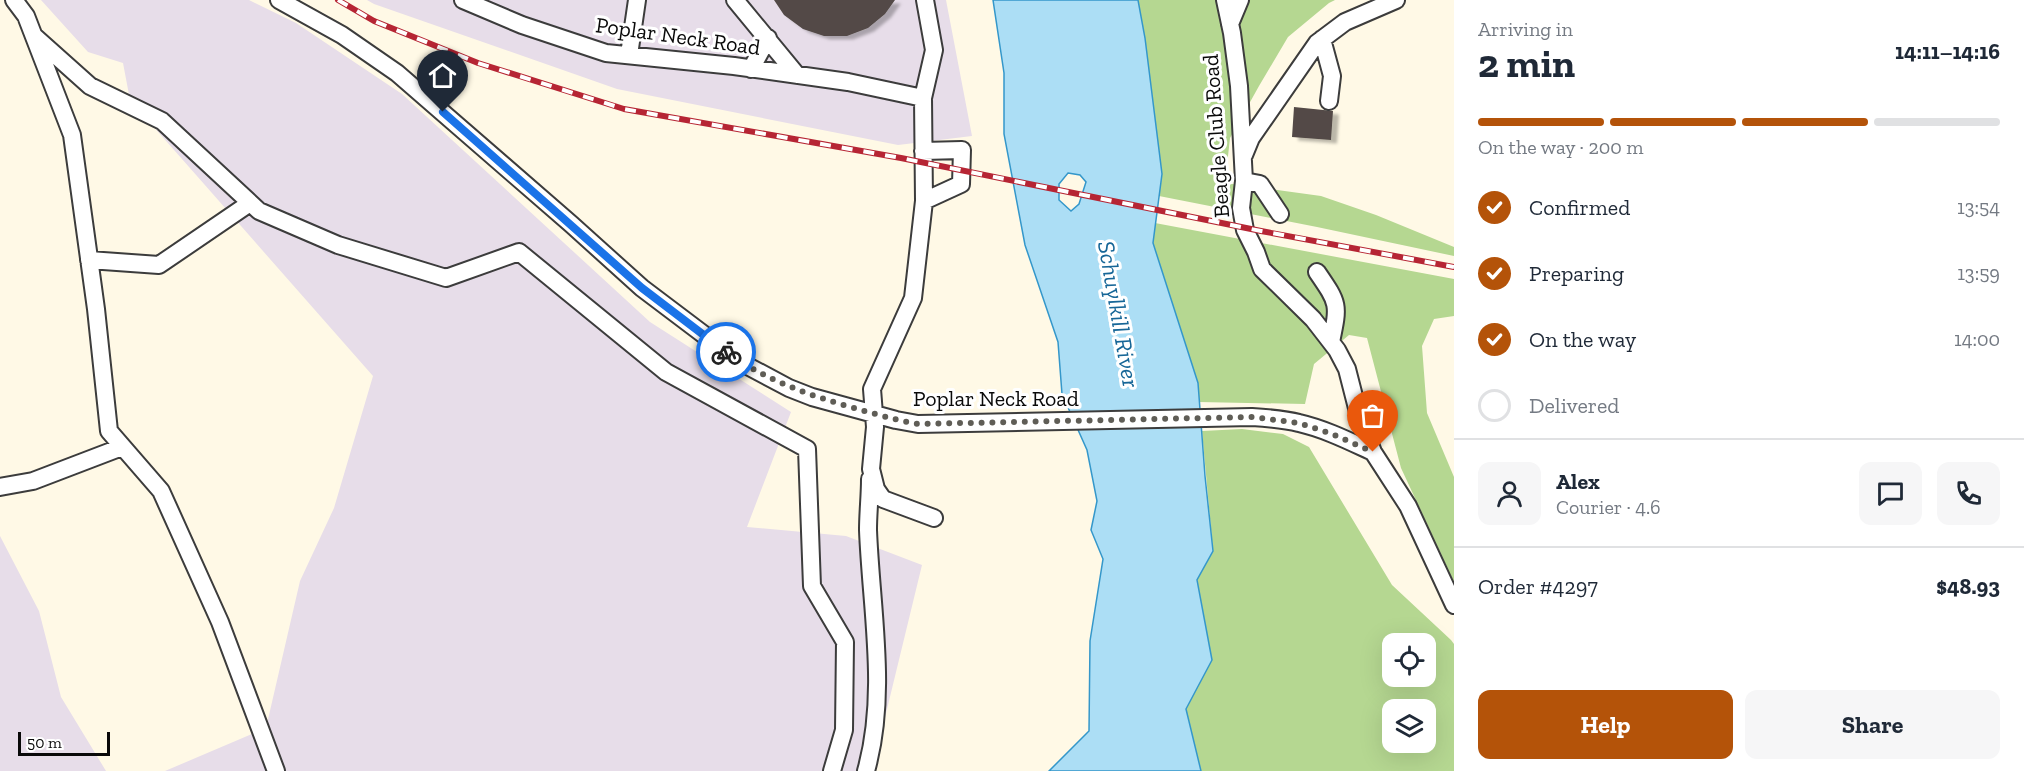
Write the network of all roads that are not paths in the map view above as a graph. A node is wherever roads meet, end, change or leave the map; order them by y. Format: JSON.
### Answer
{"nodes":[{"id":1,"x":14,"y":0,"type":"edge"},
{"id":2,"x":279,"y":0,"type":"edge"},
{"id":3,"x":463,"y":0,"type":"edge"},
{"id":4,"x":637,"y":0,"type":"edge"},
{"id":5,"x":735,"y":0,"type":"edge"},
{"id":6,"x":925,"y":0,"type":"edge"},
{"id":7,"x":1225,"y":0,"type":"edge"},
{"id":8,"x":1240,"y":0,"type":"edge"},
{"id":9,"x":1396,"y":0,"type":"edge"},
{"id":10,"x":1230,"y":24,"type":"junction"},
{"id":11,"x":34,"y":36,"type":"junction"},
{"id":12,"x":768,"y":38,"type":"junction"},
{"id":13,"x":1322,"y":39,"type":"junction"},
{"id":14,"x":629,"y":55,"type":"junction"},
{"id":15,"x":751,"y":69,"type":"junction"},
{"id":16,"x":797,"y":75,"type":"junction"},
{"id":17,"x":923,"y":98,"type":"junction"},
{"id":18,"x":1329,"y":101,"type":"dead end"},
{"id":19,"x":923,"y":151,"type":"junction"},
{"id":20,"x":1243,"y":158,"type":"junction"},
{"id":21,"x":1244,"y":181,"type":"junction"},
{"id":22,"x":924,"y":201,"type":"junction"},
{"id":23,"x":250,"y":203,"type":"junction"},
{"id":24,"x":1280,"y":214,"type":"dead end"},
{"id":25,"x":89,"y":260,"type":"junction"},
{"id":26,"x":1317,"y":272,"type":"dead end"},
{"id":27,"x":1331,"y":342,"type":"junction"},
{"id":28,"x":872,"y":413,"type":"junction"},
{"id":29,"x":122,"y":447,"type":"junction"},
{"id":30,"x":1373,"y":452,"type":"junction"},
{"id":31,"x":871,"y":469,"type":"junction"},
{"id":32,"x":0,"y":487,"type":"edge"},
{"id":33,"x":934,"y":518,"type":"dead end"},
{"id":34,"x":1454,"y":605,"type":"edge"},
{"id":35,"x":276,"y":771,"type":"edge"},
{"id":36,"x":832,"y":771,"type":"edge"},
{"id":37,"x":866,"y":771,"type":"edge"}],
"edges":[{"from":1,"to":11,"type":"street"},
{"from":2,"to":28,"type":"street","name":"Poplar Neck Road"},
{"from":3,"to":14,"type":"street","name":"Poplar Neck Road"},
{"from":4,"to":14,"type":"street"},
{"from":5,"to":12,"type":"street"},
{"from":6,"to":17,"type":"street"},
{"from":7,"to":10,"type":"street","name":"Beagle Club Road"},
{"from":8,"to":10,"type":"street"},
{"from":9,"to":13,"type":"street"},
{"from":10,"to":20,"type":"street","name":"Beagle Club Road"},
{"from":11,"to":23,"type":"street"},
{"from":11,"to":25,"type":"street"},
{"from":12,"to":15,"type":"street"},
{"from":12,"to":16,"type":"street"},
{"from":13,"to":18,"type":"street"},
{"from":13,"to":20,"type":"street"},
{"from":14,"to":15,"type":"street","name":"Poplar Neck Road"},
{"from":15,"to":16,"type":"street","name":"Poplar Neck Road"},
{"from":16,"to":17,"type":"street","name":"Poplar Neck Road"},
{"from":17,"to":19,"type":"street"},
{"from":19,"to":22,"type":"street"},
{"from":19,"to":22,"type":"street"},
{"from":20,"to":21,"type":"street","name":"Beagle Club Road"},
{"from":21,"to":24,"type":"street"},
{"from":21,"to":27,"type":"street","name":"Beagle Club Road"},
{"from":22,"to":28,"type":"street"},
{"from":23,"to":25,"type":"street"},
{"from":23,"to":36,"type":"street"},
{"from":25,"to":29,"type":"street"},
{"from":26,"to":27,"type":"street"},
{"from":27,"to":30,"type":"street","name":"Beagle Club Road"},
{"from":28,"to":30,"type":"street","name":"Poplar Neck Road"},
{"from":28,"to":31,"type":"street"},
{"from":29,"to":32,"type":"street"},
{"from":29,"to":35,"type":"street"},
{"from":30,"to":34,"type":"street","name":"Beagle Club Road"},
{"from":31,"to":33,"type":"street"},
{"from":31,"to":37,"type":"street"}]}
